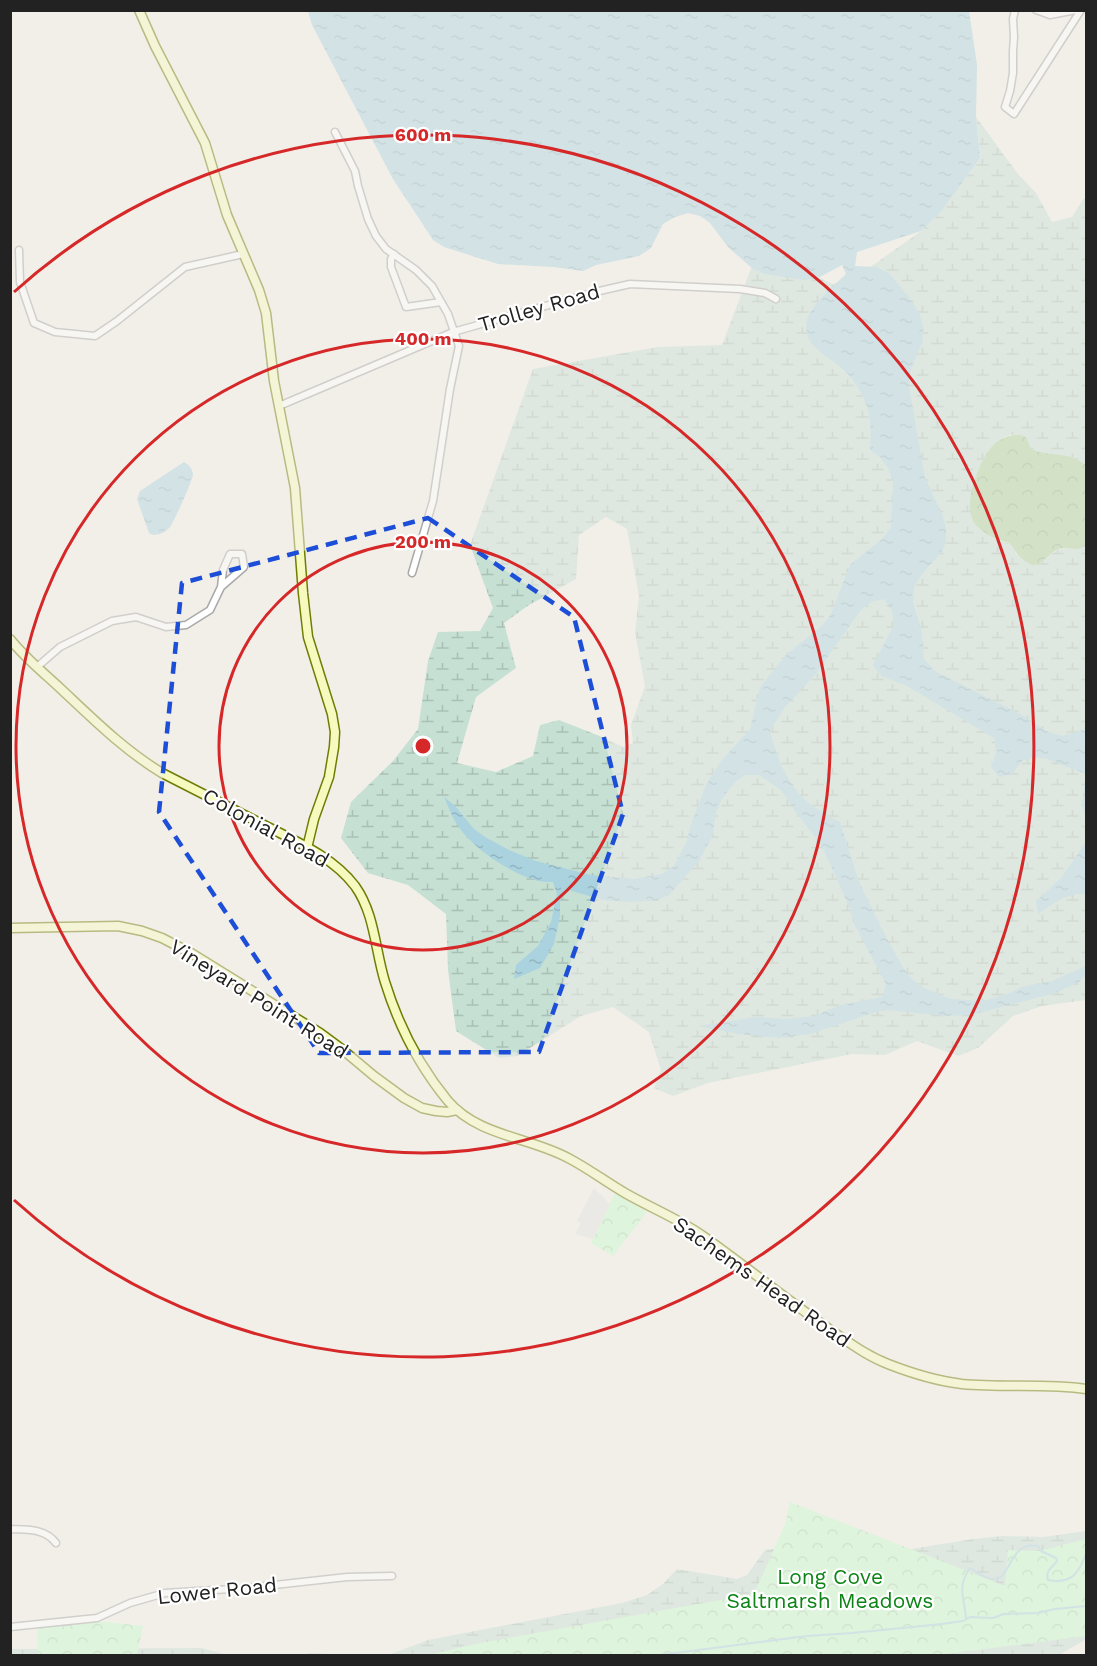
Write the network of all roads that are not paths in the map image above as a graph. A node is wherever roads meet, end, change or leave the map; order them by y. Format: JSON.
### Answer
{"nodes":[{"id":1,"x":139,"y":10,"type":"edge"},
{"id":2,"x":1015,"y":10,"type":"edge"},
{"id":3,"x":1036,"y":10,"type":"edge"},
{"id":4,"x":1076,"y":10,"type":"edge"},
{"id":5,"x":1081,"y":10,"type":"edge"},
{"id":6,"x":335,"y":132,"type":"dead end"},
{"id":7,"x":19,"y":250,"type":"dead end"},
{"id":8,"x":243,"y":254,"type":"junction"},
{"id":9,"x":394,"y":255,"type":"junction"},
{"id":10,"x":776,"y":299,"type":"dead end"},
{"id":11,"x":441,"y":302,"type":"junction"},
{"id":12,"x":453,"y":332,"type":"junction"},
{"id":13,"x":279,"y":406,"type":"junction"},
{"id":14,"x":412,"y":573,"type":"dead end"},
{"id":15,"x":221,"y":587,"type":"junction"},
{"id":16,"x":10,"y":639,"type":"edge"},
{"id":17,"x":37,"y":667,"type":"junction"},
{"id":18,"x":307,"y":848,"type":"junction"},
{"id":19,"x":10,"y":928,"type":"edge"},
{"id":20,"x":457,"y":1110,"type":"junction"},
{"id":21,"x":1086,"y":1389,"type":"edge"},
{"id":22,"x":10,"y":1529,"type":"edge"},
{"id":23,"x":56,"y":1543,"type":"dead end"},
{"id":24,"x":392,"y":1576,"type":"dead end"},
{"id":25,"x":10,"y":1627,"type":"edge"}],
"edges":[{"from":1,"to":8,"type":"street"},
{"from":2,"to":5,"type":"street"},
{"from":3,"to":4,"type":"street"},
{"from":6,"to":9,"type":"street"},
{"from":7,"to":8,"type":"street"},
{"from":8,"to":13,"type":"street"},
{"from":9,"to":11,"type":"street"},
{"from":9,"to":11,"type":"street"},
{"from":10,"to":12,"type":"street","name":"Trolley Road"},
{"from":11,"to":12,"type":"street"},
{"from":12,"to":13,"type":"street","name":"Trolley Road"},
{"from":12,"to":14,"type":"street"},
{"from":13,"to":18,"type":"street"},
{"from":15,"to":15,"type":"street"},
{"from":15,"to":17,"type":"street"},
{"from":16,"to":17,"type":"street","name":"Colonial Road"},
{"from":17,"to":18,"type":"street","name":"Colonial Road"},
{"from":18,"to":20,"type":"street","name":"Colonial Road"},
{"from":19,"to":20,"type":"street","name":"Vineyard Point Road"},
{"from":20,"to":21,"type":"street","name":"Sachems Head Road"},
{"from":22,"to":23,"type":"street"},
{"from":24,"to":25,"type":"street","name":"Lower Road"}]}
